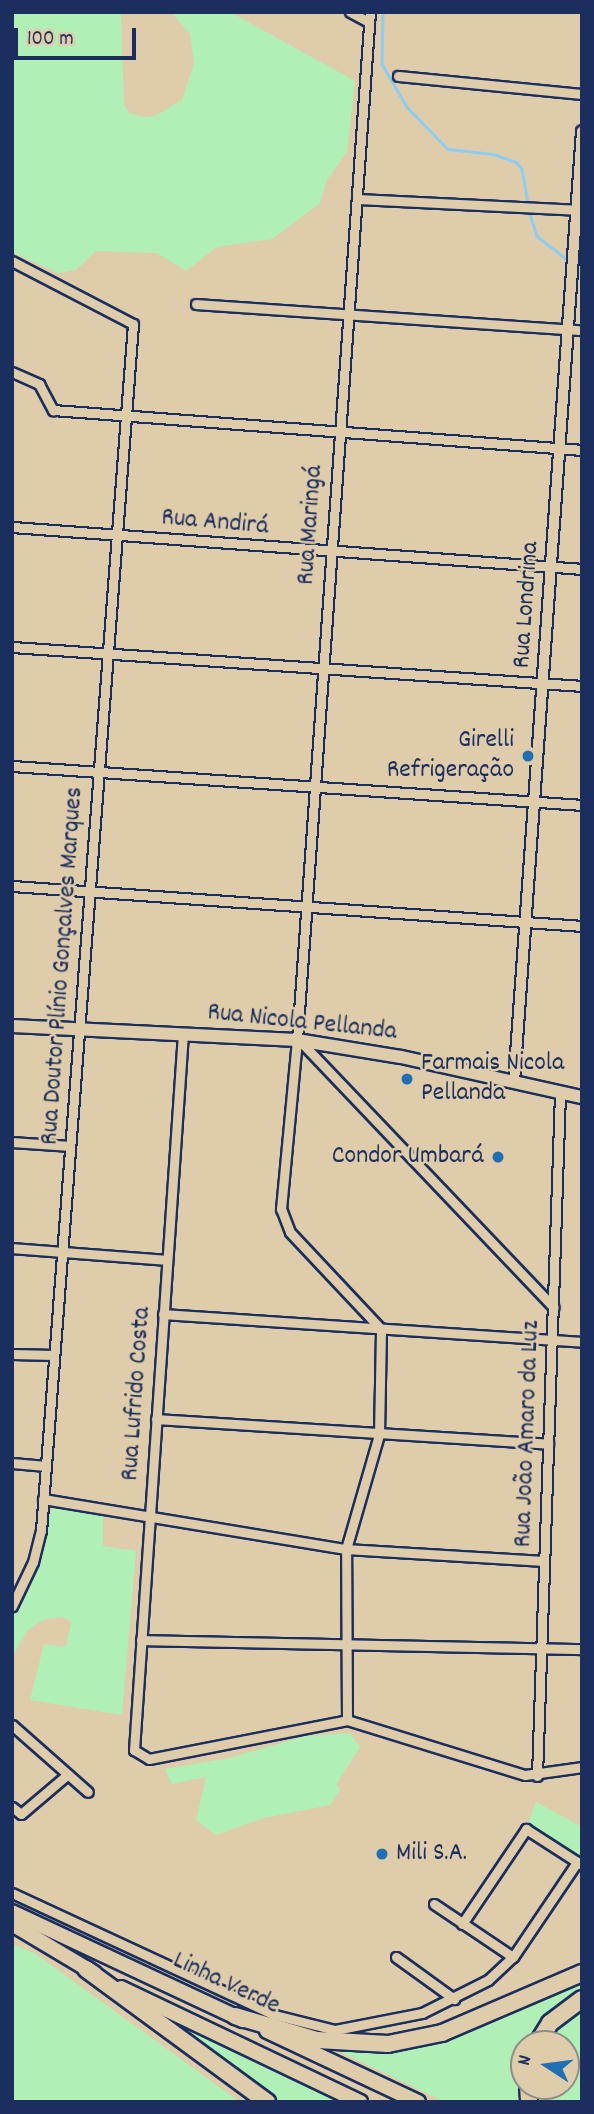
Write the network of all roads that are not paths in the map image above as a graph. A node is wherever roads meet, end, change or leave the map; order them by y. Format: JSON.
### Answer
{"nodes":[{"id":1,"x":350,"y":12,"type":"edge"},
{"id":2,"x":370,"y":17,"type":"edge"},
{"id":3,"x":398,"y":76,"type":"dead end"},
{"id":4,"x":582,"y":94,"type":"edge"},
{"id":5,"x":582,"y":131,"type":"edge"},
{"id":6,"x":357,"y":199,"type":"junction"},
{"id":7,"x":579,"y":210,"type":"edge"},
{"id":8,"x":12,"y":261,"type":"edge"},
{"id":9,"x":196,"y":304,"type":"dead end"},
{"id":10,"x":349,"y":314,"type":"junction"},
{"id":11,"x":568,"y":328,"type":"junction"},
{"id":12,"x":582,"y":330,"type":"edge"},
{"id":13,"x":12,"y":372,"type":"edge"},
{"id":14,"x":126,"y":419,"type":"junction"},
{"id":15,"x":339,"y":433,"type":"junction"},
{"id":16,"x":561,"y":449,"type":"junction"},
{"id":17,"x":582,"y":450,"type":"edge"},
{"id":18,"x":12,"y":527,"type":"edge"},
{"id":19,"x":115,"y":536,"type":"junction"},
{"id":20,"x":330,"y":553,"type":"junction"},
{"id":21,"x":552,"y":566,"type":"junction"},
{"id":22,"x":582,"y":569,"type":"edge"},
{"id":23,"x":12,"y":647,"type":"edge"},
{"id":24,"x":108,"y":653,"type":"junction"},
{"id":25,"x":321,"y":668,"type":"junction"},
{"id":26,"x":544,"y":684,"type":"junction"},
{"id":27,"x":582,"y":687,"type":"edge"},
{"id":28,"x":12,"y":766,"type":"edge"},
{"id":29,"x":99,"y":772,"type":"junction"},
{"id":30,"x":312,"y":786,"type":"junction"},
{"id":31,"x":535,"y":801,"type":"junction"},
{"id":32,"x":582,"y":805,"type":"edge"},
{"id":33,"x":12,"y":886,"type":"edge"},
{"id":34,"x":89,"y":892,"type":"junction"},
{"id":35,"x":303,"y":908,"type":"junction"},
{"id":36,"x":526,"y":922,"type":"junction"},
{"id":37,"x":582,"y":926,"type":"edge"},
{"id":38,"x":12,"y":1026,"type":"edge"},
{"id":39,"x":79,"y":1028,"type":"junction"},
{"id":40,"x":183,"y":1033,"type":"junction"},
{"id":41,"x":298,"y":1040,"type":"junction"},
{"id":42,"x":514,"y":1082,"type":"junction"},
{"id":43,"x":560,"y":1092,"type":"junction"},
{"id":44,"x":582,"y":1097,"type":"edge"},
{"id":45,"x":12,"y":1142,"type":"edge"},
{"id":46,"x":70,"y":1146,"type":"junction"},
{"id":47,"x":12,"y":1248,"type":"edge"},
{"id":48,"x":62,"y":1251,"type":"junction"},
{"id":49,"x":167,"y":1261,"type":"junction"},
{"id":50,"x":553,"y":1307,"type":"junction"},
{"id":51,"x":163,"y":1314,"type":"junction"},
{"id":52,"x":381,"y":1329,"type":"junction"},
{"id":53,"x":552,"y":1340,"type":"junction"},
{"id":54,"x":582,"y":1342,"type":"edge"},
{"id":55,"x":12,"y":1354,"type":"edge"},
{"id":56,"x":54,"y":1355,"type":"junction"},
{"id":57,"x":156,"y":1419,"type":"junction"},
{"id":58,"x":379,"y":1435,"type":"junction"},
{"id":59,"x":548,"y":1444,"type":"junction"},
{"id":60,"x":12,"y":1463,"type":"edge"},
{"id":61,"x":46,"y":1466,"type":"junction"},
{"id":62,"x":43,"y":1499,"type":"junction"},
{"id":63,"x":149,"y":1514,"type":"junction"},
{"id":64,"x":346,"y":1549,"type":"junction"},
{"id":65,"x":544,"y":1561,"type":"junction"},
{"id":66,"x":12,"y":1606,"type":"edge"},
{"id":67,"x":141,"y":1640,"type":"junction"},
{"id":68,"x":346,"y":1644,"type":"junction"},
{"id":69,"x":543,"y":1648,"type":"junction"},
{"id":70,"x":582,"y":1649,"type":"edge"},
{"id":71,"x":347,"y":1720,"type":"junction"},
{"id":72,"x":12,"y":1725,"type":"edge"},
{"id":73,"x":582,"y":1767,"type":"edge"},
{"id":74,"x":67,"y":1775,"type":"junction"},
{"id":75,"x":537,"y":1776,"type":"junction"},
{"id":76,"x":88,"y":1792,"type":"dead end"},
{"id":77,"x":12,"y":1807,"type":"edge"},
{"id":78,"x":580,"y":1864,"type":"edge"},
{"id":79,"x":12,"y":1893,"type":"edge"},
{"id":80,"x":434,"y":1903,"type":"dead end"},
{"id":81,"x":12,"y":1912,"type":"edge"},
{"id":82,"x":12,"y":1924,"type":"edge"},
{"id":83,"x":462,"y":1924,"type":"junction"},
{"id":84,"x":396,"y":1957,"type":"dead end"},
{"id":85,"x":513,"y":1957,"type":"junction"},
{"id":86,"x":86,"y":1969,"type":"junction"},
{"id":87,"x":582,"y":1973,"type":"edge"},
{"id":88,"x":454,"y":1998,"type":"junction"},
{"id":89,"x":582,"y":1999,"type":"edge"},
{"id":90,"x":235,"y":2016,"type":"junction"},
{"id":91,"x":546,"y":2030,"type":"edge"},
{"id":92,"x":267,"y":2102,"type":"edge"},
{"id":93,"x":360,"y":2102,"type":"edge"},
{"id":94,"x":418,"y":2102,"type":"edge"}],
"edges":[{"from":1,"to":2,"type":"street"},
{"from":2,"to":6,"type":"street","name":"Rua Maringá"},
{"from":3,"to":4,"type":"street"},
{"from":5,"to":7,"type":"street","name":"Rua Londrina"},
{"from":6,"to":7,"type":"street"},
{"from":6,"to":10,"type":"street","name":"Rua Maringá"},
{"from":7,"to":11,"type":"street","name":"Rua Londrina"},
{"from":8,"to":14,"type":"street","name":"Rua Doutor Plínio Gonçalves Marques"},
{"from":9,"to":10,"type":"street"},
{"from":10,"to":11,"type":"street"},
{"from":10,"to":15,"type":"street","name":"Rua Maringá"},
{"from":11,"to":12,"type":"street"},
{"from":11,"to":16,"type":"street","name":"Rua Londrina"},
{"from":13,"to":14,"type":"street"},
{"from":14,"to":15,"type":"street"},
{"from":14,"to":19,"type":"street","name":"Rua Doutor Plínio Gonçalves Marques"},
{"from":15,"to":16,"type":"street"},
{"from":15,"to":20,"type":"street","name":"Rua Maringá"},
{"from":16,"to":17,"type":"street"},
{"from":16,"to":21,"type":"street","name":"Rua Londrina"},
{"from":18,"to":19,"type":"street","name":"Rua Andirá"},
{"from":19,"to":20,"type":"street","name":"Rua Andirá"},
{"from":19,"to":24,"type":"street","name":"Rua Doutor Plínio Gonçalves Marques"},
{"from":20,"to":21,"type":"street","name":"Rua Andirá"},
{"from":20,"to":25,"type":"street","name":"Rua Maringá"},
{"from":21,"to":22,"type":"street","name":"Rua Andirá"},
{"from":21,"to":26,"type":"street","name":"Rua Londrina"},
{"from":23,"to":24,"type":"street"},
{"from":24,"to":25,"type":"street"},
{"from":24,"to":29,"type":"street","name":"Rua Doutor Plínio Gonçalves Marques"},
{"from":25,"to":26,"type":"street"},
{"from":25,"to":30,"type":"street","name":"Rua Maringá"},
{"from":26,"to":27,"type":"street"},
{"from":26,"to":31,"type":"street","name":"Rua Londrina"},
{"from":28,"to":29,"type":"street"},
{"from":29,"to":30,"type":"street"},
{"from":29,"to":34,"type":"street","name":"Rua Doutor Plínio Gonçalves Marques"},
{"from":30,"to":31,"type":"street"},
{"from":30,"to":35,"type":"street","name":"Rua Maringá"},
{"from":31,"to":32,"type":"street"},
{"from":31,"to":36,"type":"street","name":"Rua Londrina"},
{"from":33,"to":34,"type":"street"},
{"from":34,"to":35,"type":"street"},
{"from":34,"to":39,"type":"street","name":"Rua Doutor Plínio Gonçalves Marques"},
{"from":35,"to":36,"type":"street"},
{"from":35,"to":41,"type":"street","name":"Rua Maringá"},
{"from":36,"to":37,"type":"street"},
{"from":36,"to":42,"type":"street","name":"Rua Londrina"},
{"from":38,"to":39,"type":"main road","name":"Rua Nicola Pellanda"},
{"from":39,"to":40,"type":"main road","name":"Rua Nicola Pellanda"},
{"from":39,"to":46,"type":"street","name":"Rua Doutor Plínio Gonçalves Marques"},
{"from":40,"to":41,"type":"main road","name":"Rua Nicola Pellanda"},
{"from":40,"to":49,"type":"street","name":"Rua Lufrido Costa"},
{"from":41,"to":42,"type":"main road","name":"Rua Nicola Pellanda"},
{"from":41,"to":50,"type":"street"},
{"from":41,"to":52,"type":"street","name":"Rua Maringá"},
{"from":42,"to":43,"type":"main road","name":"Rua Nicola Pellanda"},
{"from":43,"to":44,"type":"main road","name":"Rua Nicola Pellanda"},
{"from":43,"to":50,"type":"street","name":"Rua João Amaro da Luz"},
{"from":45,"to":46,"type":"street"},
{"from":46,"to":48,"type":"street","name":"Rua Doutor Plínio Gonçalves Marques"},
{"from":47,"to":48,"type":"street"},
{"from":48,"to":49,"type":"street"},
{"from":48,"to":56,"type":"street","name":"Rua Doutor Plínio Gonçalves Marques"},
{"from":49,"to":51,"type":"street","name":"Rua Lufrido Costa"},
{"from":50,"to":53,"type":"street","name":"Rua João Amaro da Luz"},
{"from":51,"to":52,"type":"street"},
{"from":51,"to":57,"type":"street","name":"Rua Lufrido Costa"},
{"from":52,"to":53,"type":"street"},
{"from":52,"to":58,"type":"street"},
{"from":53,"to":54,"type":"street"},
{"from":53,"to":59,"type":"street","name":"Rua João Amaro da Luz"},
{"from":55,"to":56,"type":"street"},
{"from":56,"to":61,"type":"street","name":"Rua Doutor Plínio Gonçalves Marques"},
{"from":57,"to":58,"type":"street"},
{"from":57,"to":63,"type":"street","name":"Rua Lufrido Costa"},
{"from":58,"to":59,"type":"street"},
{"from":58,"to":64,"type":"street"},
{"from":59,"to":65,"type":"street","name":"Rua João Amaro da Luz"},
{"from":60,"to":61,"type":"street"},
{"from":61,"to":62,"type":"street","name":"Rua Doutor Plínio Gonçalves Marques"},
{"from":62,"to":63,"type":"street"},
{"from":62,"to":66,"type":"street","name":"Rua Doutor Plínio Gonçalves Marques"},
{"from":63,"to":64,"type":"street"},
{"from":63,"to":67,"type":"street","name":"Rua Lufrido Costa"},
{"from":64,"to":65,"type":"street"},
{"from":64,"to":68,"type":"street"},
{"from":65,"to":69,"type":"street","name":"Rua João Amaro da Luz"},
{"from":67,"to":68,"type":"street"},
{"from":67,"to":71,"type":"street","name":"Rua Lufrido Costa"},
{"from":68,"to":69,"type":"street"},
{"from":68,"to":71,"type":"street"},
{"from":69,"to":70,"type":"street"},
{"from":69,"to":75,"type":"street","name":"Rua João Amaro da Luz"},
{"from":71,"to":75,"type":"street"},
{"from":72,"to":74,"type":"street"},
{"from":73,"to":75,"type":"street"},
{"from":74,"to":76,"type":"street"},
{"from":74,"to":77,"type":"street"},
{"from":78,"to":83,"type":"street"},
{"from":78,"to":85,"type":"street"},
{"from":79,"to":88,"type":"street"},
{"from":80,"to":83,"type":"street"},
{"from":81,"to":90,"type":"highway","name":"Linha Verde"},
{"from":82,"to":86,"type":"highway","name":"Linha Verde"},
{"from":83,"to":85,"type":"street"},
{"from":84,"to":88,"type":"street"},
{"from":85,"to":88,"type":"street"},
{"from":86,"to":92,"type":"highway"},
{"from":86,"to":93,"type":"highway","name":"Linha Verde"},
{"from":87,"to":90,"type":"highway"},
{"from":89,"to":91,"type":"highway"},
{"from":90,"to":94,"type":"highway","name":"Linha Verde"}]}
